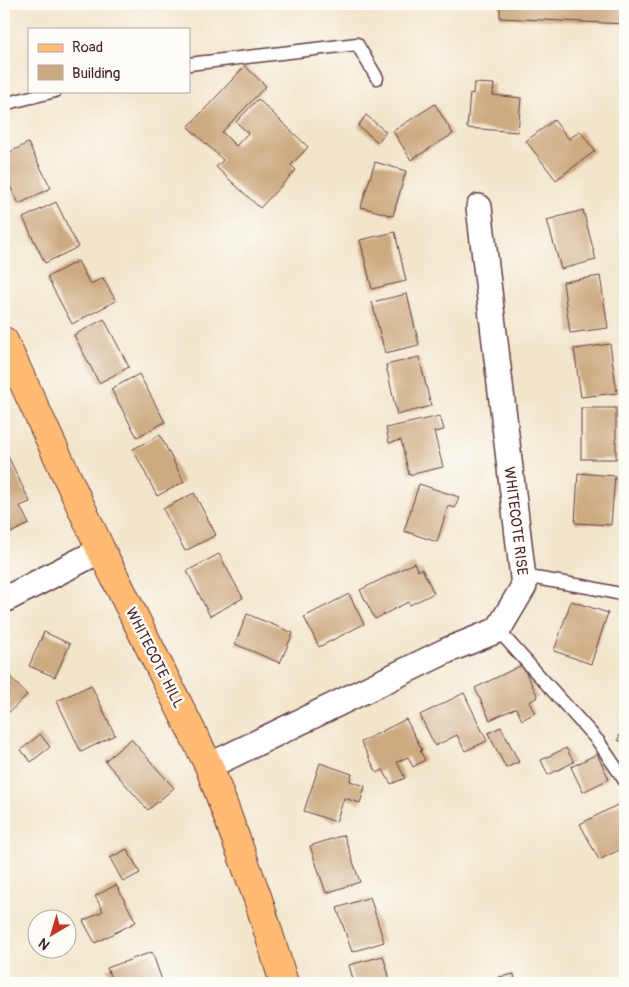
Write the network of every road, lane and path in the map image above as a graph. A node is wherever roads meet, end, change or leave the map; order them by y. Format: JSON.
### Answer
{"nodes":[{"id":1,"x":190,"y":64,"type":"edge"},
{"id":2,"x":377,"y":78,"type":"dead end"},
{"id":3,"x":51,"y":92,"type":"edge"},
{"id":4,"x":4,"y":104,"type":"edge"},
{"id":5,"x":479,"y":207,"type":"dead end"},
{"id":6,"x":4,"y":341,"type":"edge"},
{"id":7,"x":101,"y":550,"type":"junction"},
{"id":8,"x":523,"y":576,"type":"junction"},
{"id":9,"x":625,"y":595,"type":"edge"},
{"id":10,"x":4,"y":600,"type":"edge"},
{"id":11,"x":498,"y":630,"type":"junction"},
{"id":12,"x":209,"y":766,"type":"junction"},
{"id":13,"x":625,"y":781,"type":"edge"},
{"id":14,"x":284,"y":983,"type":"edge"}],
"edges":[{"from":1,"to":2,"type":"lane"},
{"from":3,"to":4,"type":"lane"},
{"from":5,"to":8,"type":"street","name":"WHITECOTE RISE"},
{"from":6,"to":7,"type":"main road","name":"WHITECOTE HILL"},
{"from":7,"to":10,"type":"street"},
{"from":7,"to":12,"type":"main road","name":"WHITECOTE HILL"},
{"from":8,"to":9,"type":"lane"},
{"from":8,"to":11,"type":"street","name":"WHITECOTE RISE"},
{"from":11,"to":12,"type":"street"},
{"from":11,"to":13,"type":"lane"},
{"from":12,"to":14,"type":"main road","name":"WHITECOTE HILL"}]}
